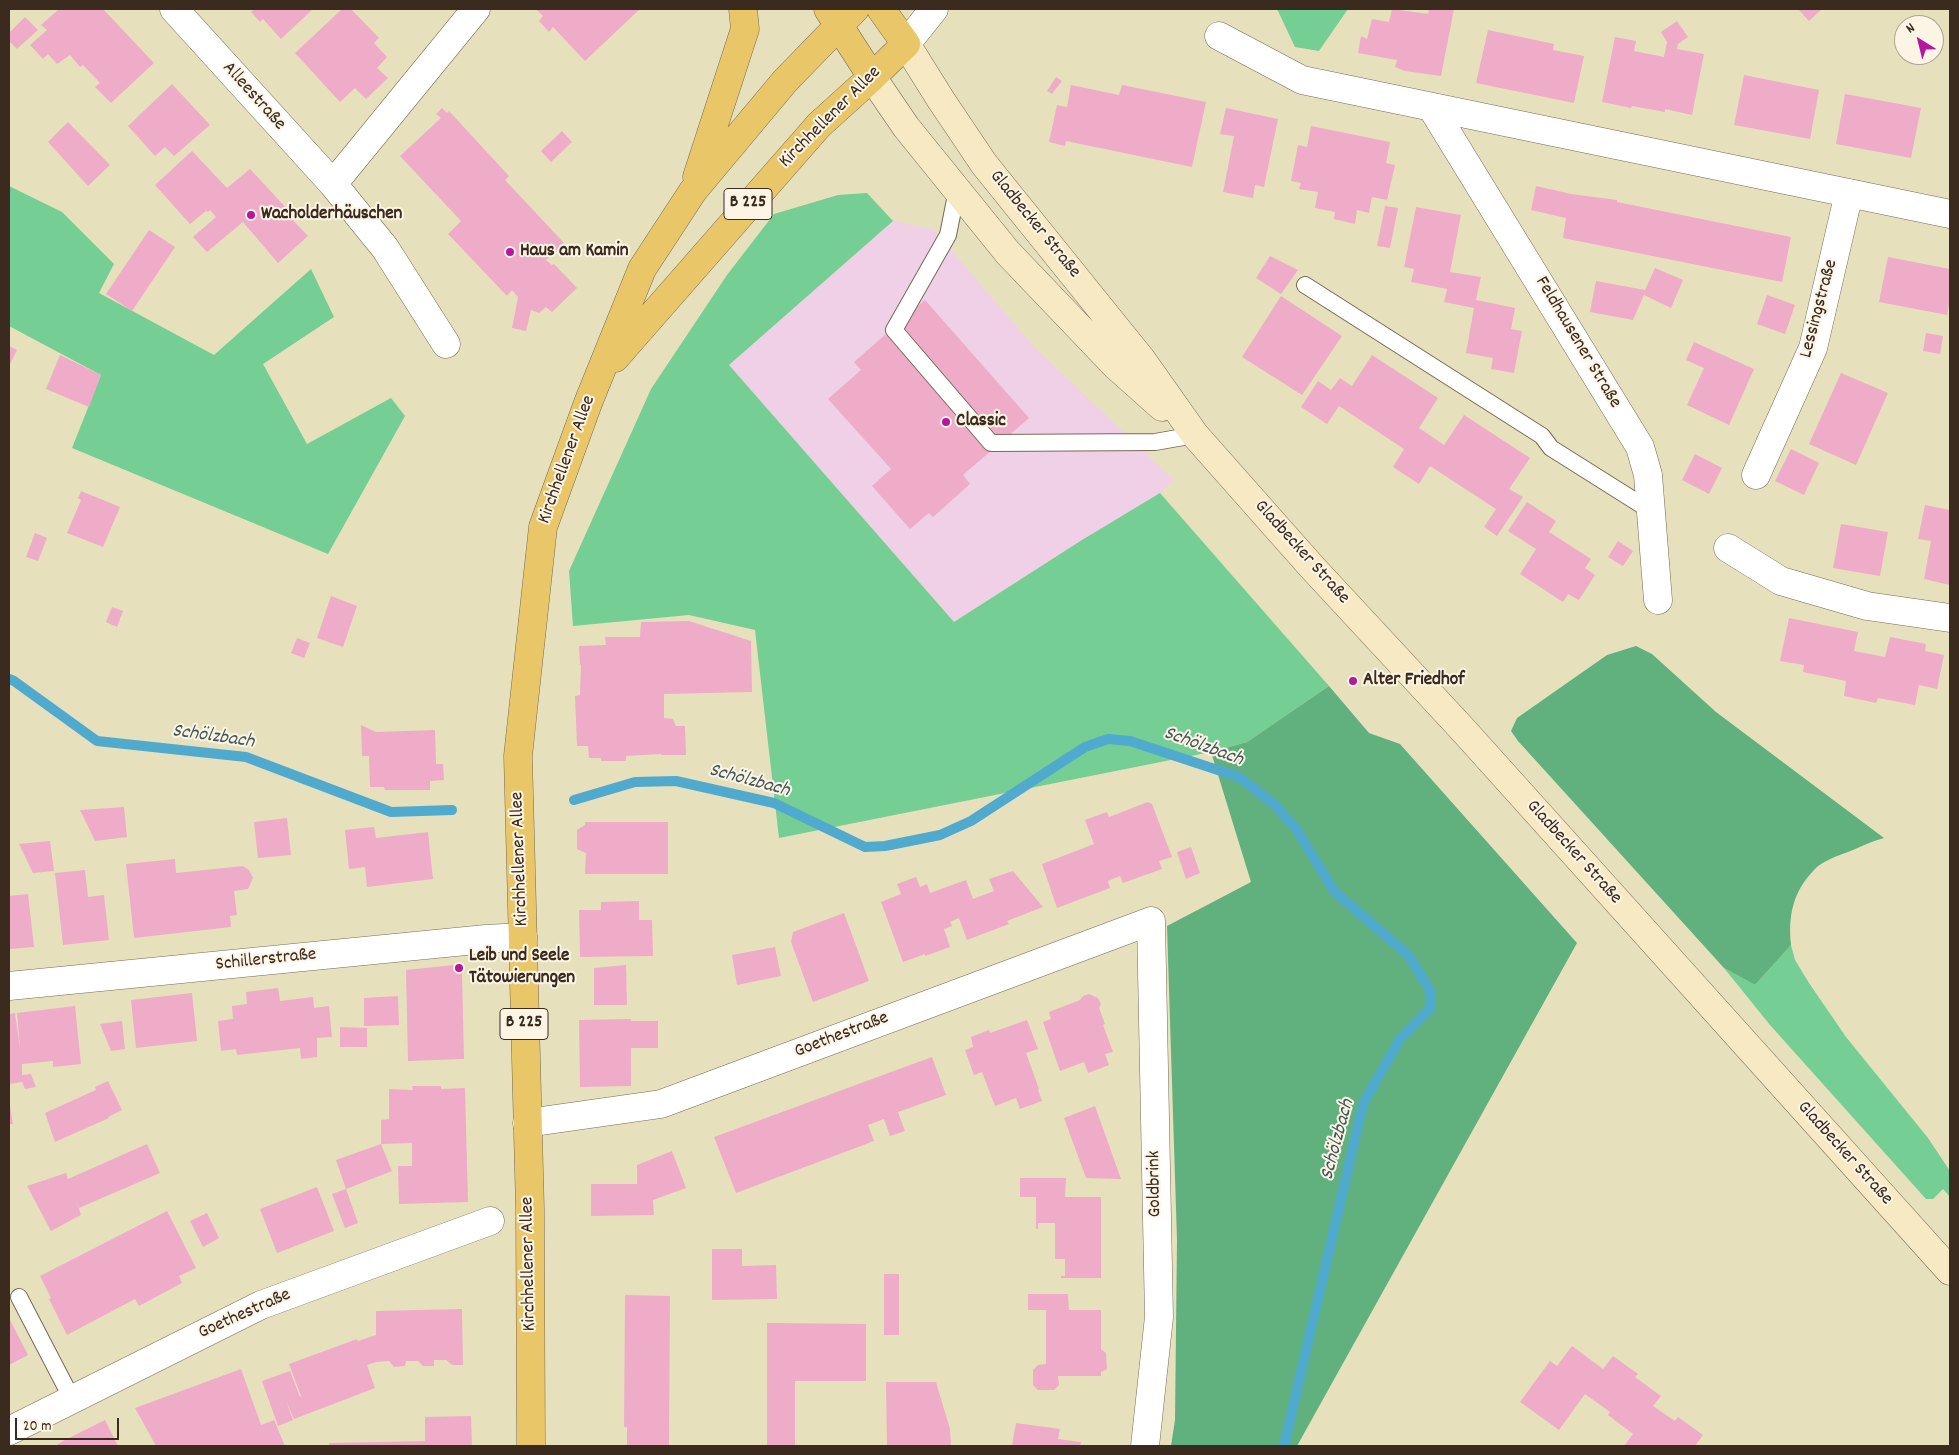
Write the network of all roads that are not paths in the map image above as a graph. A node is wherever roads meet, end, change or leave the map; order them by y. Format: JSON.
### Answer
{"nodes":[{"id":1,"x":174,"y":9,"type":"edge"},
{"id":2,"x":476,"y":9,"type":"edge"},
{"id":3,"x":743,"y":9,"type":"edge"},
{"id":4,"x":881,"y":9,"type":"edge"},
{"id":5,"x":934,"y":9,"type":"edge"},
{"id":6,"x":840,"y":14,"type":"edge"},
{"id":7,"x":1219,"y":36,"type":"dead end"},
{"id":8,"x":906,"y":44,"type":"junction"},
{"id":9,"x":872,"y":77,"type":"junction"},
{"id":10,"x":1432,"y":108,"type":"junction"},
{"id":11,"x":333,"y":184,"type":"junction"},
{"id":12,"x":956,"y":190,"type":"junction"},
{"id":13,"x":693,"y":191,"type":"junction"},
{"id":14,"x":1849,"y":193,"type":"junction"},
{"id":15,"x":1950,"y":214,"type":"edge"},
{"id":16,"x":1305,"y":285,"type":"dead end"},
{"id":17,"x":446,"y":344,"type":"dead end"},
{"id":18,"x":601,"y":374,"type":"junction"},
{"id":19,"x":1195,"y":435,"type":"junction"},
{"id":20,"x":1756,"y":475,"type":"dead end"},
{"id":21,"x":1652,"y":511,"type":"junction"},
{"id":22,"x":1728,"y":548,"type":"dead end"},
{"id":23,"x":1658,"y":600,"type":"dead end"},
{"id":24,"x":1950,"y":618,"type":"edge"},
{"id":25,"x":1151,"y":921,"type":"joint"},
{"id":26,"x":523,"y":937,"type":"junction"},
{"id":27,"x":9,"y":986,"type":"edge"},
{"id":28,"x":527,"y":1123,"type":"junction"},
{"id":29,"x":490,"y":1221,"type":"dead end"},
{"id":30,"x":1950,"y":1271,"type":"edge"},
{"id":31,"x":19,"y":1296,"type":"dead end"},
{"id":32,"x":72,"y":1399,"type":"junction"},
{"id":33,"x":9,"y":1431,"type":"edge"},
{"id":34,"x":532,"y":1446,"type":"edge"},
{"id":35,"x":1145,"y":1446,"type":"edge"}],
"edges":[{"from":1,"to":11,"type":"street","name":"Alleestraße"},
{"from":2,"to":11,"type":"street"},
{"from":3,"to":13,"type":"main road","number":"B 225"},
{"from":4,"to":8,"type":"main road","name":"Gladbecker Straße"},
{"from":5,"to":8,"type":"street"},
{"from":6,"to":9,"type":"main road"},
{"from":6,"to":13,"type":"main road"},
{"from":7,"to":10,"type":"street"},
{"from":8,"to":9,"type":"main road","name":"Kirchhellener Allee","number":"B 225"},
{"from":8,"to":19,"type":"main road","name":"Gladbecker Straße"},
{"from":9,"to":12,"type":"main road","name":"Gladbecker Straße"},
{"from":9,"to":18,"type":"main road","name":"Kirchhellener Allee","number":"B 225"},
{"from":10,"to":14,"type":"street"},
{"from":10,"to":21,"type":"street","name":"Feldhausener Straße"},
{"from":11,"to":17,"type":"street","name":"Alleestraße"},
{"from":12,"to":19,"type":"main road","name":"Gladbecker Straße"},
{"from":12,"to":19,"type":"lane"},
{"from":13,"to":18,"type":"main road","name":"Kirchhellener Allee","number":"B 225"},
{"from":14,"to":15,"type":"street"},
{"from":14,"to":20,"type":"street","name":"Lessingstraße"},
{"from":16,"to":21,"type":"lane"},
{"from":18,"to":26,"type":"main road","name":"Kirchhellener Allee","number":"B 225"},
{"from":19,"to":30,"type":"main road","name":"Gladbecker Straße"},
{"from":21,"to":23,"type":"street","name":"Feldhausener Straße"},
{"from":22,"to":24,"type":"street"},
{"from":25,"to":28,"type":"street","name":"Goethestraße"},
{"from":25,"to":35,"type":"street","name":"Goldbrink"},
{"from":26,"to":27,"type":"street","name":"Schillerstraße"},
{"from":26,"to":28,"type":"main road","name":"Kirchhellener Allee","number":"B 225"},
{"from":28,"to":34,"type":"main road","name":"Kirchhellener Allee","number":"B 225"},
{"from":29,"to":32,"type":"street","name":"Goethestraße"},
{"from":31,"to":32,"type":"lane"},
{"from":32,"to":33,"type":"street","name":"Goethestraße"}]}
